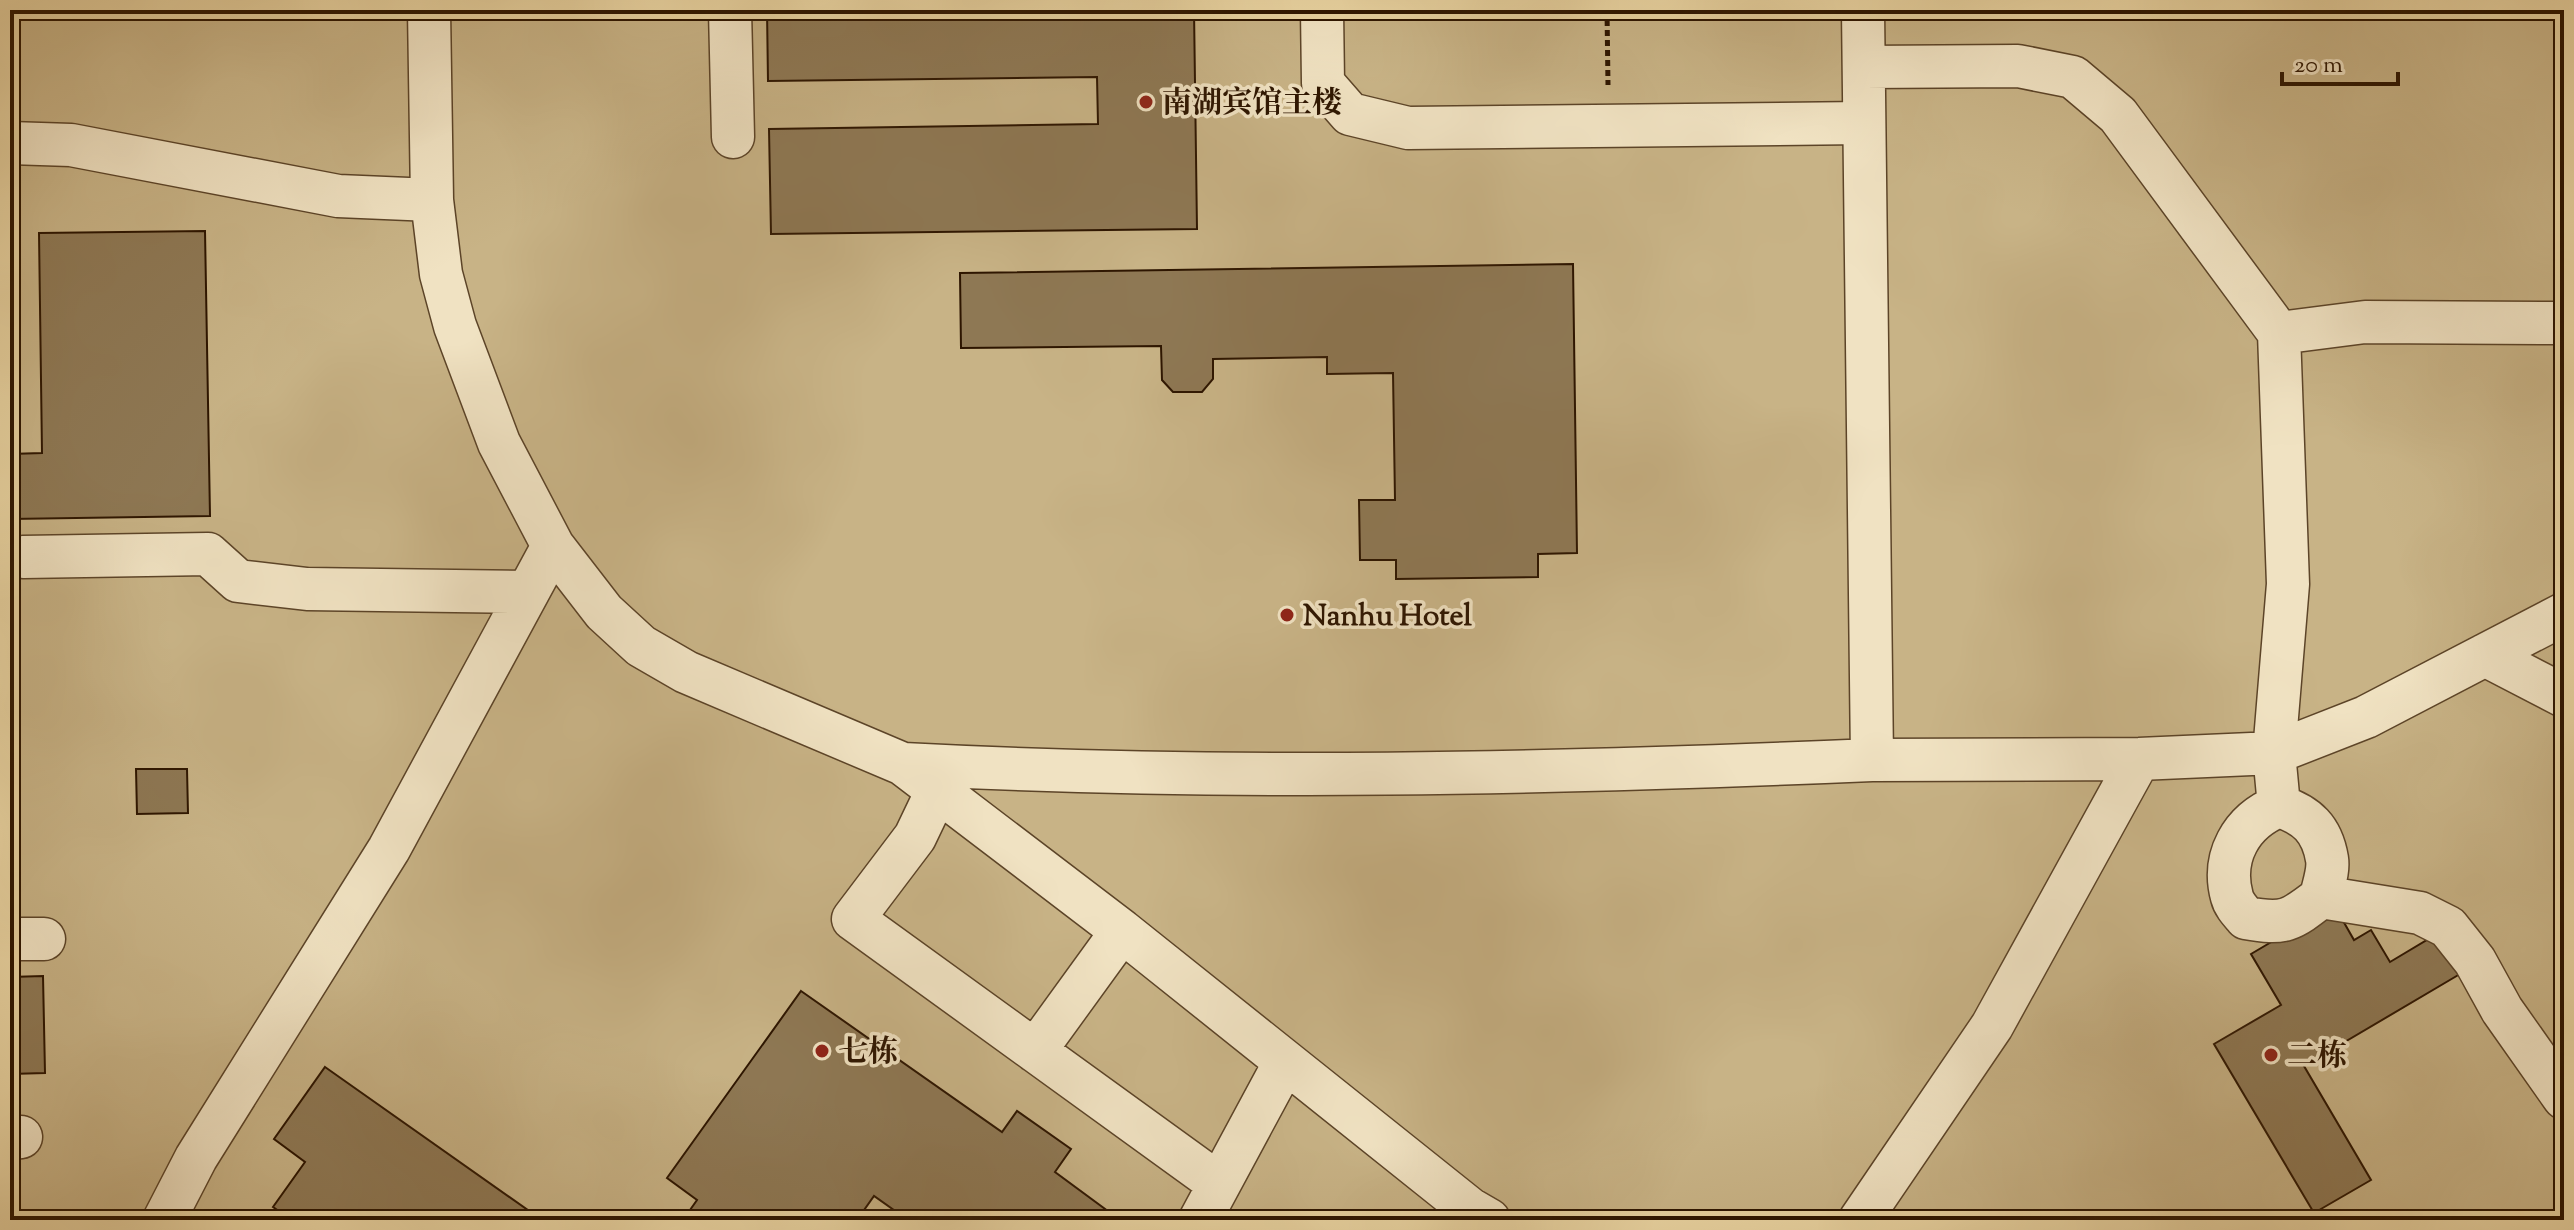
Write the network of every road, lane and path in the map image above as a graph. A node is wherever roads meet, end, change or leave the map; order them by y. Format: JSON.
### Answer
{"nodes":[{"id":1,"x":429,"y":10,"type":"edge"},
{"id":2,"x":730,"y":10,"type":"edge"},
{"id":3,"x":1322,"y":10,"type":"edge"},
{"id":4,"x":1607,"y":10,"type":"edge"},
{"id":5,"x":1863,"y":10,"type":"edge"},
{"id":6,"x":1864,"y":67,"type":"junction"},
{"id":7,"x":1863,"y":123,"type":"junction"},
{"id":8,"x":1609,"y":125,"type":"junction"},
{"id":9,"x":733,"y":137,"type":"dead end"},
{"id":10,"x":10,"y":143,"type":"edge"},
{"id":11,"x":432,"y":200,"type":"junction"},
{"id":12,"x":2564,"y":323,"type":"edge"},
{"id":13,"x":2279,"y":333,"type":"junction"},
{"id":14,"x":553,"y":546,"type":"junction"},
{"id":15,"x":23,"y":557,"type":"dead end"},
{"id":16,"x":528,"y":592,"type":"junction"},
{"id":17,"x":2564,"y":614,"type":"edge"},
{"id":18,"x":2485,"y":655,"type":"junction"},
{"id":19,"x":2564,"y":696,"type":"edge"},
{"id":20,"x":2274,"y":753,"type":"junction"},
{"id":21,"x":2139,"y":759,"type":"junction"},
{"id":22,"x":1872,"y":760,"type":"junction"},
{"id":23,"x":903,"y":764,"type":"junction"},
{"id":24,"x":937,"y":791,"type":"junction"},
{"id":25,"x":2279,"y":806,"type":"junction"},
{"id":26,"x":2321,"y":897,"type":"junction"},
{"id":27,"x":1122,"y":931,"type":"junction"},
{"id":28,"x":1035,"y":1051,"type":"junction"},
{"id":29,"x":1285,"y":1062,"type":"junction"},
{"id":30,"x":2564,"y":1098,"type":"edge"},
{"id":31,"x":1219,"y":1184,"type":"junction"},
{"id":32,"x":164,"y":1220,"type":"edge"},
{"id":33,"x":1200,"y":1220,"type":"edge"},
{"id":34,"x":1489,"y":1220,"type":"edge"},
{"id":35,"x":1860,"y":1220,"type":"edge"}],
"edges":[{"from":1,"to":11,"type":"lane"},
{"from":2,"to":9,"type":"lane"},
{"from":3,"to":8,"type":"lane"},
{"from":4,"to":8,"type":"path"},
{"from":5,"to":6,"type":"lane"},
{"from":6,"to":7,"type":"lane"},
{"from":6,"to":13,"type":"lane"},
{"from":7,"to":8,"type":"lane"},
{"from":7,"to":22,"type":"lane"},
{"from":10,"to":11,"type":"lane"},
{"from":11,"to":14,"type":"lane"},
{"from":12,"to":13,"type":"lane"},
{"from":13,"to":20,"type":"lane"},
{"from":14,"to":16,"type":"lane"},
{"from":14,"to":23,"type":"lane"},
{"from":15,"to":16,"type":"lane"},
{"from":16,"to":32,"type":"lane"},
{"from":17,"to":18,"type":"lane"},
{"from":18,"to":19,"type":"lane"},
{"from":18,"to":20,"type":"lane"},
{"from":20,"to":21,"type":"lane"},
{"from":20,"to":25,"type":"lane"},
{"from":21,"to":22,"type":"lane"},
{"from":21,"to":35,"type":"lane"},
{"from":22,"to":23,"type":"lane"},
{"from":23,"to":24,"type":"lane"},
{"from":24,"to":27,"type":"lane"},
{"from":24,"to":28,"type":"lane"},
{"from":25,"to":26,"type":"lane"},
{"from":25,"to":26,"type":"lane"},
{"from":26,"to":30,"type":"lane"},
{"from":27,"to":28,"type":"lane"},
{"from":27,"to":29,"type":"lane"},
{"from":28,"to":31,"type":"lane"},
{"from":29,"to":31,"type":"lane"},
{"from":29,"to":34,"type":"lane"},
{"from":31,"to":33,"type":"lane"}]}
